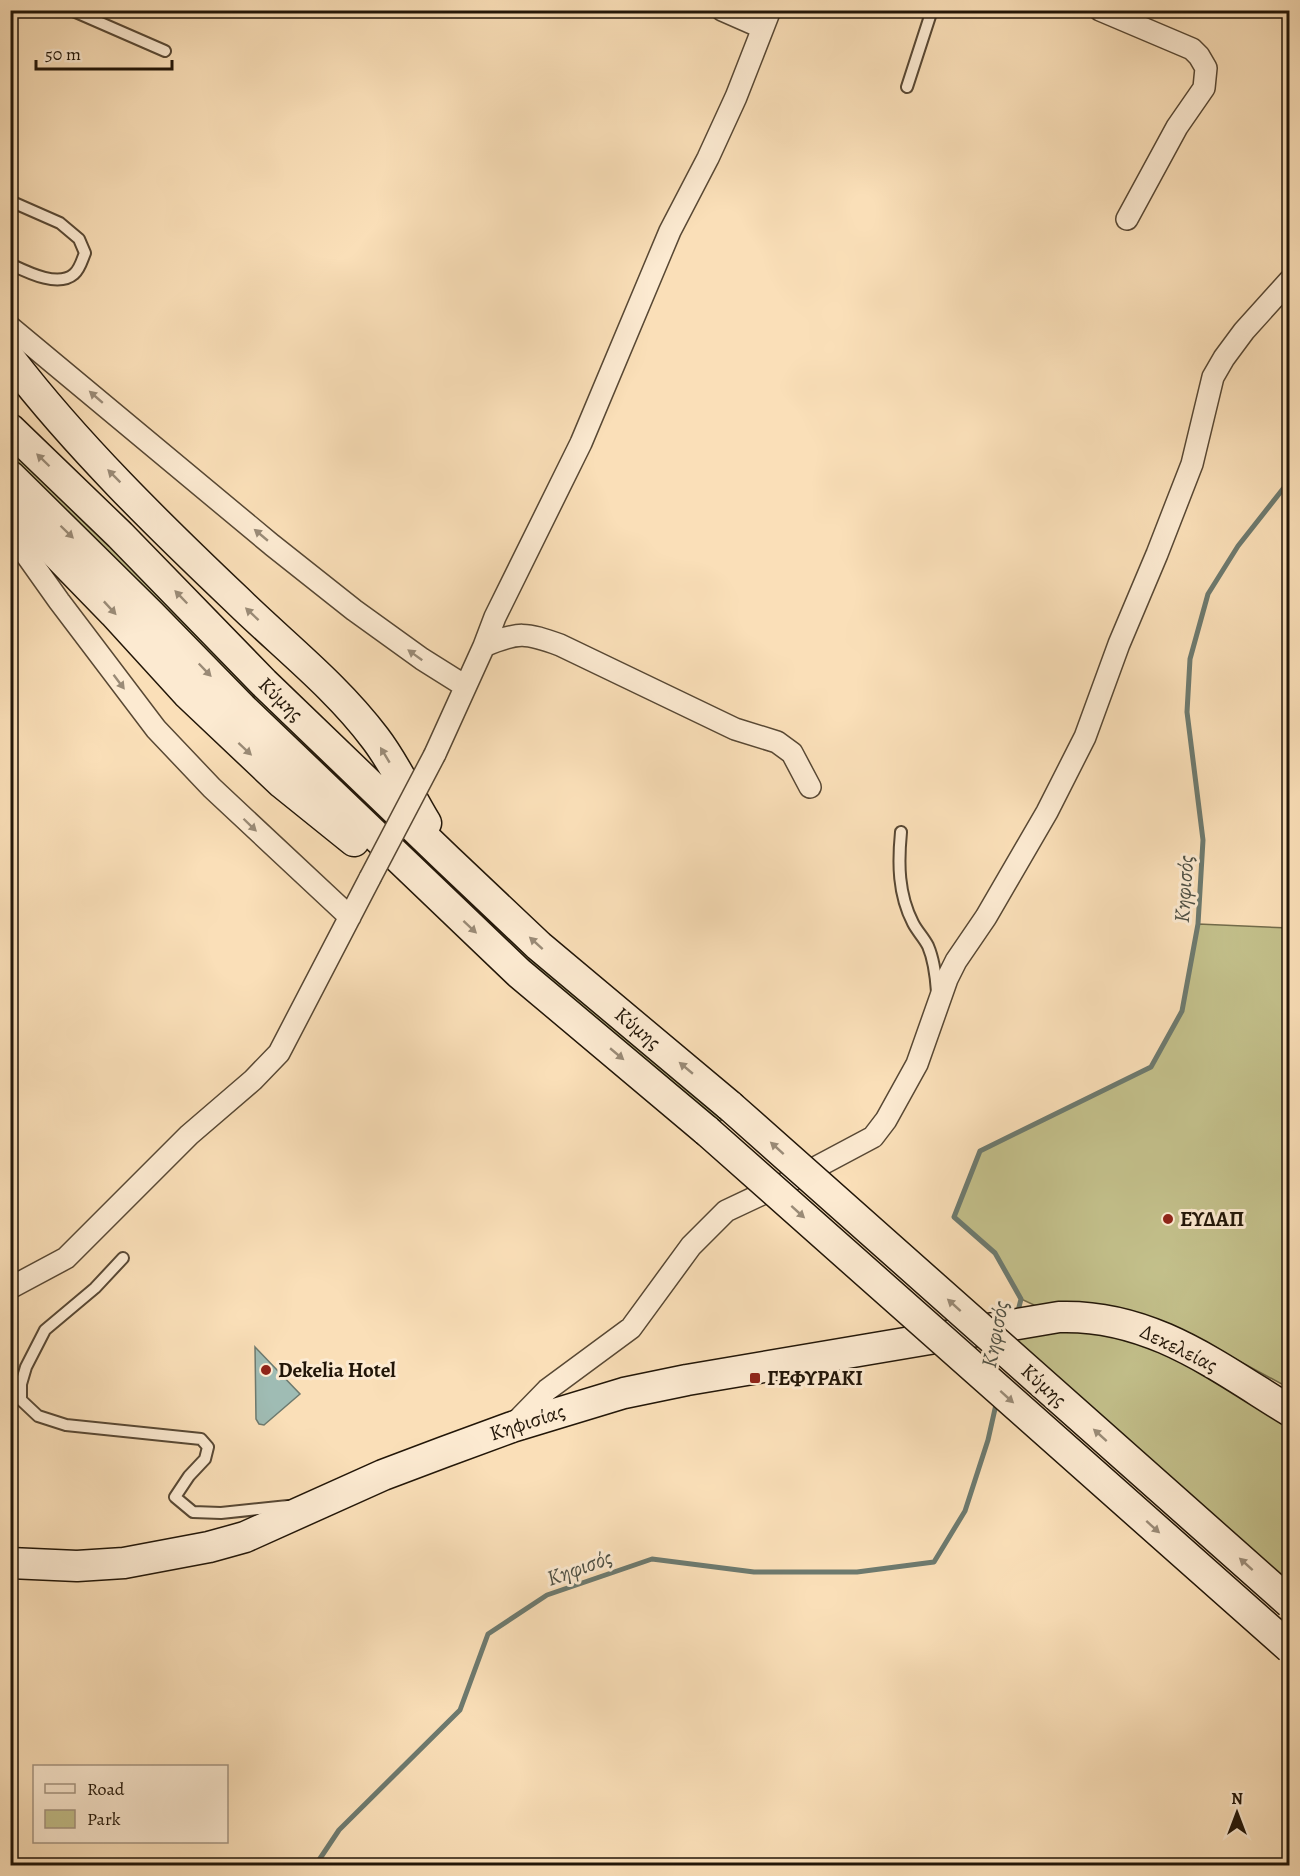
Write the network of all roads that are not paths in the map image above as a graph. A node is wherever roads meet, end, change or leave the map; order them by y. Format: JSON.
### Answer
{"nodes":[{"id":1,"x":71,"y":10,"type":"edge"},
{"id":2,"x":722,"y":10,"type":"edge"},
{"id":3,"x":932,"y":10,"type":"edge"},
{"id":4,"x":1100,"y":10,"type":"edge"},
{"id":5,"x":767,"y":19,"type":"edge"},
{"id":6,"x":165,"y":51,"type":"dead end"},
{"id":7,"x":908,"y":87,"type":"dead end"},
{"id":8,"x":10,"y":201,"type":"edge"},
{"id":9,"x":1127,"y":219,"type":"dead end"},
{"id":10,"x":10,"y":264,"type":"edge"},
{"id":11,"x":1290,"y":280,"type":"edge"},
{"id":12,"x":10,"y":327,"type":"edge"},
{"id":13,"x":10,"y":359,"type":"edge"},
{"id":14,"x":10,"y":429,"type":"edge"},
{"id":15,"x":10,"y":476,"type":"edge"},
{"id":16,"x":10,"y":506,"type":"edge"},
{"id":17,"x":10,"y":532,"type":"edge"},
{"id":18,"x":484,"y":645,"type":"junction"},
{"id":19,"x":465,"y":686,"type":"junction"},
{"id":20,"x":810,"y":787,"type":"dead end"},
{"id":21,"x":901,"y":832,"type":"dead end"},
{"id":22,"x":447,"y":859,"type":"junction"},
{"id":23,"x":427,"y":886,"type":"junction"},
{"id":24,"x":350,"y":917,"type":"junction"},
{"id":25,"x":937,"y":1004,"type":"junction"},
{"id":26,"x":123,"y":1258,"type":"dead end"},
{"id":27,"x":10,"y":1287,"type":"edge"},
{"id":28,"x":1059,"y":1317,"type":"joint"},
{"id":29,"x":1290,"y":1411,"type":"edge"},
{"id":30,"x":512,"y":1426,"type":"junction"},
{"id":31,"x":322,"y":1503,"type":"junction"},
{"id":32,"x":10,"y":1563,"type":"edge"},
{"id":33,"x":1290,"y":1603,"type":"edge"},
{"id":34,"x":1290,"y":1648,"type":"edge"}],
"edges":[{"from":1,"to":6,"type":"lane"},
{"from":2,"to":5,"type":"street"},
{"from":3,"to":7,"type":"lane"},
{"from":4,"to":9,"type":"street"},
{"from":5,"to":18,"type":"street"},
{"from":8,"to":10,"type":"lane"},
{"from":11,"to":25,"type":"street"},
{"from":19,"to":12,"type":"street","one_way":true},
{"from":22,"to":13,"type":"main road","one_way":true},
{"from":22,"to":14,"type":"main road","name":"Κύμης","one_way":true},
{"from":15,"to":23,"type":"main road","name":"Κύμης","one_way":true},
{"from":16,"to":23,"type":"main road","one_way":true},
{"from":17,"to":24,"type":"street","one_way":true},
{"from":18,"to":19,"type":"street"},
{"from":18,"to":20,"type":"street"},
{"from":19,"to":24,"type":"street","bridge":true},
{"from":21,"to":25,"type":"lane"},
{"from":33,"to":22,"type":"main road","name":"Κύμης","one_way":true,"bridge":true},
{"from":23,"to":34,"type":"main road","name":"Κύμης","one_way":true,"bridge":true},
{"from":24,"to":27,"type":"street"},
{"from":25,"to":30,"type":"street"},
{"from":26,"to":31,"type":"lane"},
{"from":28,"to":29,"type":"main road","name":"Δεκελείας"},
{"from":28,"to":30,"type":"main road","name":"Κηφισίας"},
{"from":30,"to":31,"type":"main road","name":"Κηφισίας"},
{"from":31,"to":32,"type":"main road","name":"Κηφισίας"}]}
